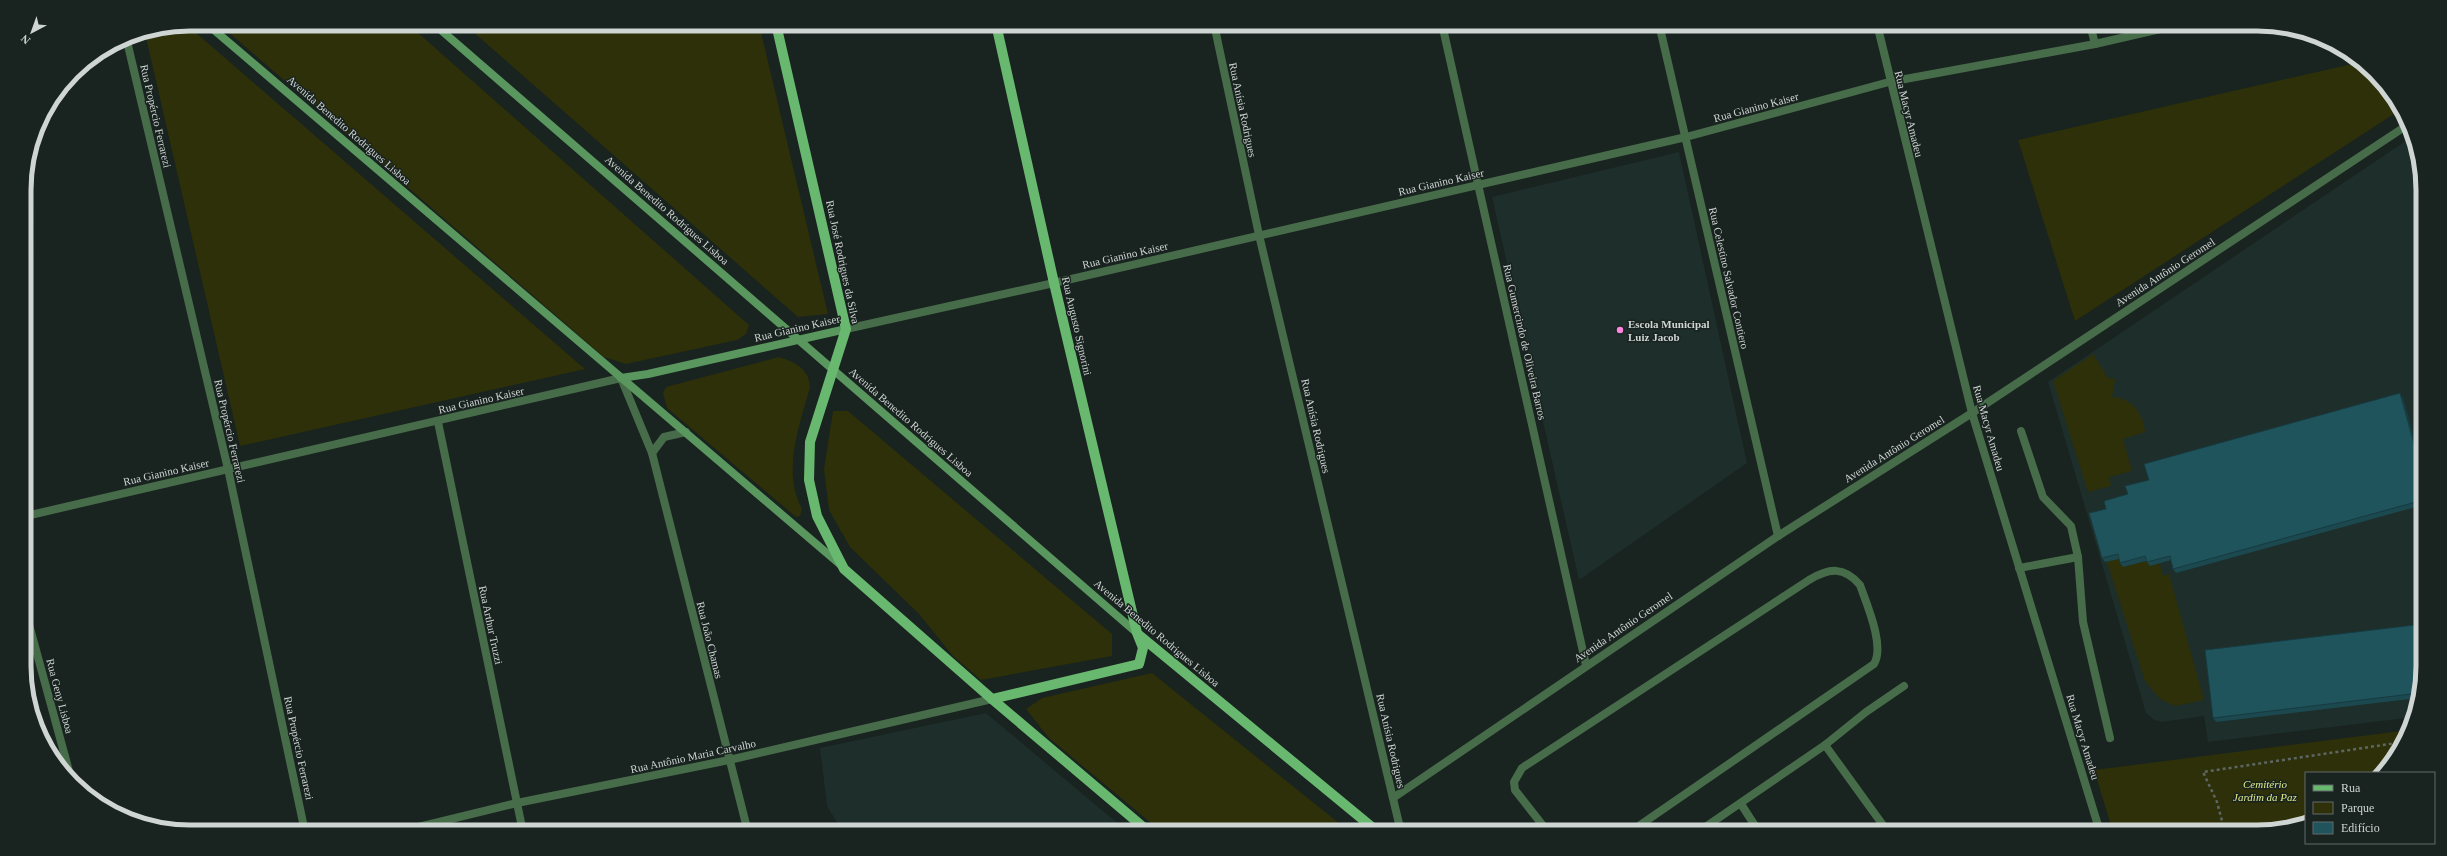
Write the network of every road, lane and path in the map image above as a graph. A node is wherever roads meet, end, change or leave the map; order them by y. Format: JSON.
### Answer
{"nodes":[{"id":1,"x":215,"y":31,"type":"edge"},
{"id":2,"x":442,"y":31,"type":"edge"},
{"id":3,"x":778,"y":31,"type":"edge"},
{"id":4,"x":998,"y":31,"type":"edge"},
{"id":5,"x":1215,"y":31,"type":"edge"},
{"id":6,"x":1444,"y":31,"type":"edge"},
{"id":7,"x":1661,"y":31,"type":"edge"},
{"id":8,"x":1878,"y":31,"type":"edge"},
{"id":9,"x":2092,"y":31,"type":"edge"},
{"id":10,"x":2152,"y":31,"type":"edge"},
{"id":11,"x":128,"y":44,"type":"edge"},
{"id":12,"x":2095,"y":44,"type":"junction"},
{"id":13,"x":1889,"y":82,"type":"junction"},
{"id":14,"x":2403,"y":128,"type":"edge"},
{"id":15,"x":1686,"y":137,"type":"junction"},
{"id":16,"x":1478,"y":185,"type":"junction"},
{"id":17,"x":1259,"y":235,"type":"junction"},
{"id":18,"x":1054,"y":283,"type":"junction"},
{"id":19,"x":846,"y":328,"type":"junction"},
{"id":20,"x":798,"y":340,"type":"junction"},
{"id":21,"x":832,"y":370,"type":"junction"},
{"id":22,"x":620,"y":378,"type":"junction"},
{"id":23,"x":1972,"y":413,"type":"junction"},
{"id":24,"x":438,"y":422,"type":"junction"},
{"id":25,"x":2021,"y":431,"type":"dead end"},
{"id":26,"x":686,"y":432,"type":"junction"},
{"id":27,"x":652,"y":453,"type":"junction"},
{"id":28,"x":228,"y":469,"type":"junction"},
{"id":29,"x":31,"y":515,"type":"edge"},
{"id":30,"x":1778,"y":536,"type":"junction"},
{"id":31,"x":2078,"y":557,"type":"junction"},
{"id":32,"x":2019,"y":568,"type":"junction"},
{"id":33,"x":844,"y":569,"type":"junction"},
{"id":34,"x":31,"y":632,"type":"edge"},
{"id":35,"x":1137,"y":633,"type":"junction"},
{"id":36,"x":1586,"y":665,"type":"junction"},
{"id":37,"x":1904,"y":686,"type":"dead end"},
{"id":38,"x":992,"y":699,"type":"junction"},
{"id":39,"x":2110,"y":738,"type":"dead end"},
{"id":40,"x":2397,"y":743,"type":"edge"},
{"id":41,"x":1825,"y":745,"type":"junction"},
{"id":42,"x":729,"y":760,"type":"junction"},
{"id":43,"x":68,"y":769,"type":"edge"},
{"id":44,"x":1393,"y":798,"type":"junction"},
{"id":45,"x":517,"y":803,"type":"junction"},
{"id":46,"x":1741,"y":804,"type":"junction"},
{"id":47,"x":304,"y":825,"type":"edge"},
{"id":48,"x":427,"y":825,"type":"edge"},
{"id":49,"x":522,"y":825,"type":"edge"},
{"id":50,"x":746,"y":825,"type":"edge"},
{"id":51,"x":1141,"y":825,"type":"edge"},
{"id":52,"x":1370,"y":825,"type":"edge"},
{"id":53,"x":1399,"y":825,"type":"edge"},
{"id":54,"x":1542,"y":825,"type":"edge"},
{"id":55,"x":1640,"y":825,"type":"edge"},
{"id":56,"x":1709,"y":825,"type":"edge"},
{"id":57,"x":1754,"y":825,"type":"edge"},
{"id":58,"x":1883,"y":825,"type":"edge"},
{"id":59,"x":2098,"y":825,"type":"edge"},
{"id":60,"x":2224,"y":825,"type":"edge"}],
"edges":[{"from":1,"to":22,"type":"main road","name":"Avenida Benedito Rodrigues Lisboa"},
{"from":2,"to":20,"type":"main road","name":"Avenida Benedito Rodrigues Lisboa"},
{"from":3,"to":19,"type":"main road","name":"Rua José Rodrigues da Silva"},
{"from":4,"to":18,"type":"main road","name":"Rua Augusto Signorini"},
{"from":5,"to":17,"type":"street","name":"Rua Anísia Rodrigues"},
{"from":6,"to":16,"type":"street","name":"Rua Gumercindo de Oliveira Barros"},
{"from":7,"to":15,"type":"street","name":"Rua Celestino Salvador Contiero"},
{"from":8,"to":13,"type":"street","name":"Rua Macyr Amadeu"},
{"from":9,"to":12,"type":"street"},
{"from":10,"to":12,"type":"street","name":"Rua Gianino Kaiser"},
{"from":11,"to":28,"type":"street","name":"Rua Propércio Ferrarezi"},
{"from":12,"to":13,"type":"street","name":"Rua Gianino Kaiser"},
{"from":13,"to":15,"type":"street","name":"Rua Gianino Kaiser"},
{"from":13,"to":23,"type":"street","name":"Rua Macyr Amadeu"},
{"from":14,"to":23,"type":"street","name":"Avenida Antônio Geromel"},
{"from":15,"to":16,"type":"street","name":"Rua Gianino Kaiser"},
{"from":15,"to":30,"type":"street","name":"Rua Celestino Salvador Contiero"},
{"from":16,"to":17,"type":"street","name":"Rua Gianino Kaiser"},
{"from":16,"to":36,"type":"street","name":"Rua Gumercindo de Oliveira Barros"},
{"from":17,"to":18,"type":"street","name":"Rua Gianino Kaiser"},
{"from":17,"to":44,"type":"street","name":"Rua Anísia Rodrigues"},
{"from":18,"to":19,"type":"street","name":"Rua Gianino Kaiser"},
{"from":18,"to":35,"type":"main road","name":"Rua Augusto Signorini"},
{"from":19,"to":20,"type":"main road","name":"Rua Gianino Kaiser"},
{"from":19,"to":21,"type":"main road","name":"Rua José Rodrigues da Silva"},
{"from":20,"to":21,"type":"main road","name":"Avenida Benedito Rodrigues Lisboa"},
{"from":20,"to":22,"type":"main road","name":"Rua Gianino Kaiser"},
{"from":21,"to":33,"type":"main road","name":"Rua José Rodrigues da Silva"},
{"from":21,"to":35,"type":"main road","name":"Avenida Benedito Rodrigues Lisboa"},
{"from":22,"to":24,"type":"street","name":"Rua Gianino Kaiser"},
{"from":22,"to":26,"type":"main road","name":"Avenida Benedito Rodrigues Lisboa"},
{"from":22,"to":27,"type":"street","name":"Rua João Chamas"},
{"from":23,"to":30,"type":"street","name":"Avenida Antônio Geromel"},
{"from":23,"to":32,"type":"street","name":"Rua Macyr Amadeu"},
{"from":24,"to":28,"type":"street","name":"Rua Gianino Kaiser"},
{"from":24,"to":45,"type":"street","name":"Rua Arthur Truzzi"},
{"from":25,"to":31,"type":"street"},
{"from":26,"to":27,"type":"street"},
{"from":26,"to":33,"type":"main road","name":"Avenida Benedito Rodrigues Lisboa"},
{"from":27,"to":42,"type":"street","name":"Rua João Chamas"},
{"from":28,"to":29,"type":"street","name":"Rua Gianino Kaiser"},
{"from":28,"to":47,"type":"street","name":"Rua Propércio Ferrarezi"},
{"from":30,"to":36,"type":"street","name":"Avenida Antônio Geromel"},
{"from":31,"to":32,"type":"street"},
{"from":31,"to":39,"type":"street"},
{"from":32,"to":59,"type":"street","name":"Rua Macyr Amadeu"},
{"from":33,"to":38,"type":"main road","name":"Avenida Benedito Rodrigues Lisboa"},
{"from":34,"to":43,"type":"street","name":"Rua Geny Lisboa"},
{"from":35,"to":38,"type":"main road","name":"Rua Augusto Signorini"},
{"from":35,"to":52,"type":"main road","name":"Avenida Benedito Rodrigues Lisboa"},
{"from":36,"to":44,"type":"street","name":"Avenida Antônio Geromel"},
{"from":37,"to":41,"type":"street"},
{"from":38,"to":42,"type":"street","name":"Rua Antônio Maria Carvalho"},
{"from":38,"to":51,"type":"main road","name":"Avenida Benedito Rodrigues Lisboa"},
{"from":40,"to":60,"type":"path"},
{"from":41,"to":46,"type":"street"},
{"from":41,"to":58,"type":"street"},
{"from":42,"to":45,"type":"street","name":"Rua Antônio Maria Carvalho"},
{"from":42,"to":50,"type":"street","name":"Rua João Chamas"},
{"from":44,"to":53,"type":"street","name":"Rua Anísia Rodrigues"},
{"from":45,"to":48,"type":"street","name":"Rua Antônio Maria Carvalho"},
{"from":45,"to":49,"type":"street","name":"Rua Arthur Truzzi"},
{"from":46,"to":56,"type":"street"},
{"from":46,"to":57,"type":"street"},
{"from":54,"to":55,"type":"street"}]}
